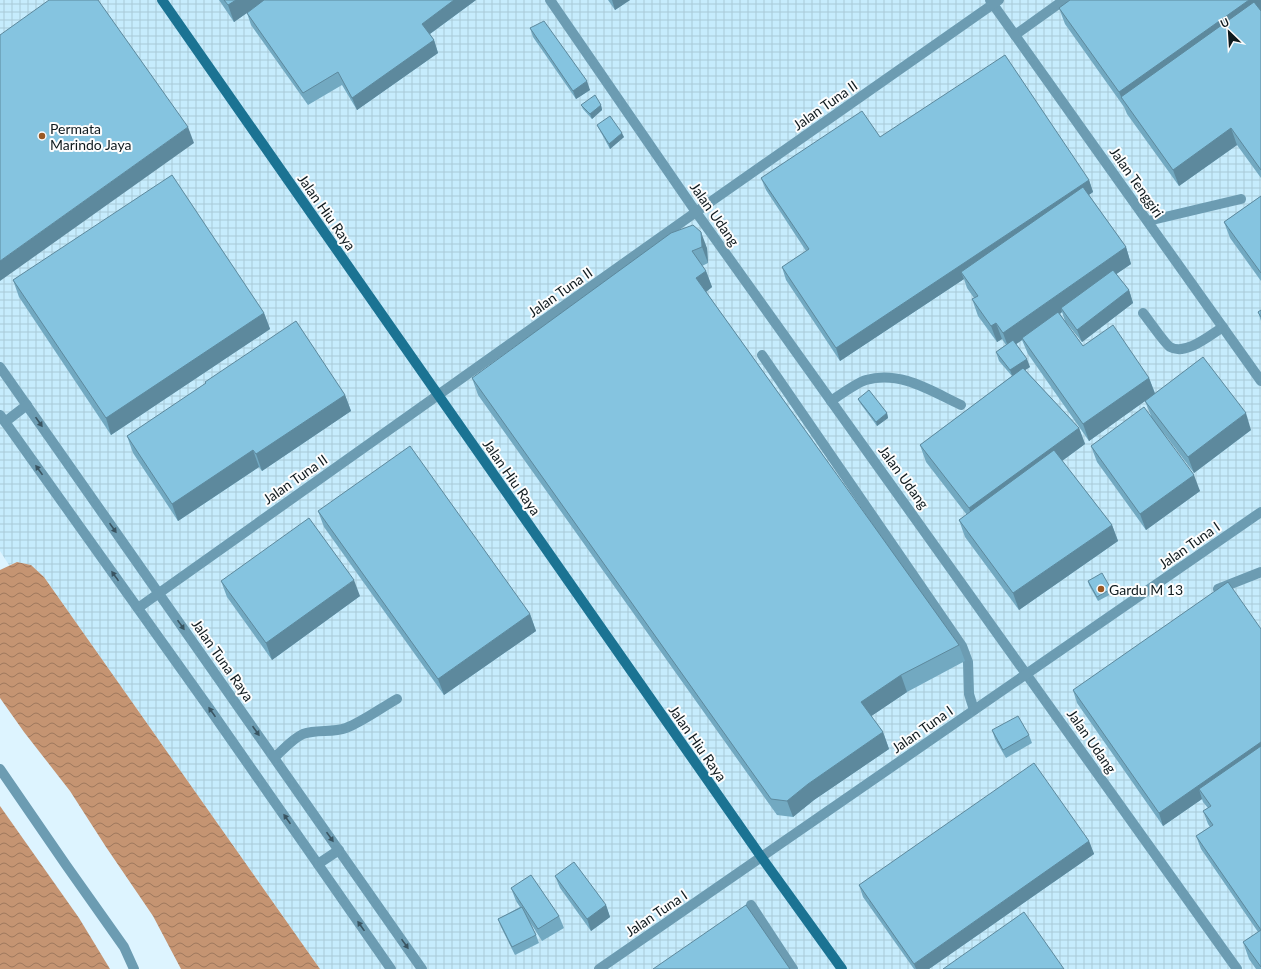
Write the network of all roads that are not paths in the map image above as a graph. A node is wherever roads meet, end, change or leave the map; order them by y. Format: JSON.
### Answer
{"nodes":[{"id":1,"x":162,"y":0,"type":"edge"},
{"id":2,"x":550,"y":0,"type":"edge"},
{"id":3,"x":1064,"y":0,"type":"edge"},
{"id":4,"x":994,"y":1,"type":"edge"},
{"id":5,"x":1015,"y":35,"type":"junction"},
{"id":6,"x":1241,"y":199,"type":"dead end"},
{"id":7,"x":696,"y":212,"type":"junction"},
{"id":8,"x":1148,"y":221,"type":"junction"},
{"id":9,"x":1143,"y":313,"type":"dead end"},
{"id":10,"x":1223,"y":327,"type":"junction"},
{"id":11,"x":762,"y":355,"type":"dead end"},
{"id":12,"x":0,"y":367,"type":"edge"},
{"id":13,"x":1261,"y":381,"type":"edge"},
{"id":14,"x":438,"y":395,"type":"junction"},
{"id":15,"x":832,"y":401,"type":"junction"},
{"id":16,"x":27,"y":405,"type":"junction"},
{"id":17,"x":961,"y":405,"type":"dead end"},
{"id":18,"x":2,"y":418,"type":"edge"},
{"id":19,"x":1261,"y":512,"type":"edge"},
{"id":20,"x":1261,"y":572,"type":"edge"},
{"id":21,"x":1218,"y":589,"type":"edge"},
{"id":22,"x":158,"y":593,"type":"junction"},
{"id":23,"x":138,"y":608,"type":"junction"},
{"id":24,"x":1028,"y":675,"type":"junction"},
{"id":25,"x":397,"y":699,"type":"dead end"},
{"id":26,"x":974,"y":710,"type":"junction"},
{"id":27,"x":275,"y":757,"type":"junction"},
{"id":28,"x":0,"y":769,"type":"edge"},
{"id":29,"x":339,"y":850,"type":"junction"},
{"id":30,"x":762,"y":858,"type":"junction"},
{"id":31,"x":318,"y":864,"type":"junction"},
{"id":32,"x":751,"y":905,"type":"dead end"},
{"id":33,"x":134,"y":969,"type":"edge"},
{"id":34,"x":391,"y":969,"type":"edge"},
{"id":35,"x":422,"y":969,"type":"edge"},
{"id":36,"x":599,"y":969,"type":"edge"},
{"id":37,"x":793,"y":969,"type":"edge"},
{"id":38,"x":842,"y":969,"type":"edge"},
{"id":39,"x":1237,"y":969,"type":"edge"}],
"edges":[{"from":1,"to":14,"type":"street","name":"Jalan Hiu Raya"},
{"from":2,"to":7,"type":"street","name":"Jalan Udang"},
{"from":3,"to":5,"type":"street"},
{"from":4,"to":5,"type":"street","name":"Jalan Tenggiri"},
{"from":4,"to":7,"type":"street","name":"Jalan Tuna II"},
{"from":5,"to":8,"type":"street","name":"Jalan Tenggiri"},
{"from":6,"to":8,"type":"street"},
{"from":7,"to":14,"type":"street","name":"Jalan Tuna II"},
{"from":7,"to":15,"type":"street","name":"Jalan Udang"},
{"from":8,"to":10,"type":"street","name":"Jalan Tenggiri"},
{"from":9,"to":10,"type":"street"},
{"from":10,"to":13,"type":"street","name":"Jalan Tenggiri"},
{"from":11,"to":26,"type":"street"},
{"from":12,"to":16,"type":"street","name":"Jalan Tuna Raya"},
{"from":14,"to":22,"type":"street","name":"Jalan Tuna II"},
{"from":14,"to":30,"type":"street","name":"Jalan Hiu Raya"},
{"from":15,"to":17,"type":"street"},
{"from":15,"to":24,"type":"street","name":"Jalan Udang"},
{"from":16,"to":18,"type":"street"},
{"from":16,"to":22,"type":"street","name":"Jalan Tuna Raya","one_way":true},
{"from":23,"to":18,"type":"street","one_way":true},
{"from":19,"to":24,"type":"street","name":"Jalan Tuna I"},
{"from":20,"to":21,"type":"street"},
{"from":22,"to":23,"type":"street","name":"Jalan Tuna II"},
{"from":22,"to":27,"type":"street","name":"Jalan Tuna Raya","one_way":true},
{"from":31,"to":23,"type":"street","one_way":true},
{"from":24,"to":26,"type":"street","name":"Jalan Tuna I"},
{"from":24,"to":39,"type":"street","name":"Jalan Udang"},
{"from":25,"to":27,"type":"street"},
{"from":26,"to":30,"type":"street","name":"Jalan Tuna I"},
{"from":27,"to":29,"type":"street","name":"Jalan Tuna Raya","one_way":true},
{"from":28,"to":33,"type":"street"},
{"from":29,"to":31,"type":"street"},
{"from":29,"to":35,"type":"street","name":"Jalan Tuna Raya","one_way":true},
{"from":30,"to":36,"type":"street","name":"Jalan Tuna I"},
{"from":30,"to":38,"type":"street","name":"Jalan Hiu Raya"},
{"from":34,"to":31,"type":"street","one_way":true},
{"from":32,"to":37,"type":"street"}]}
